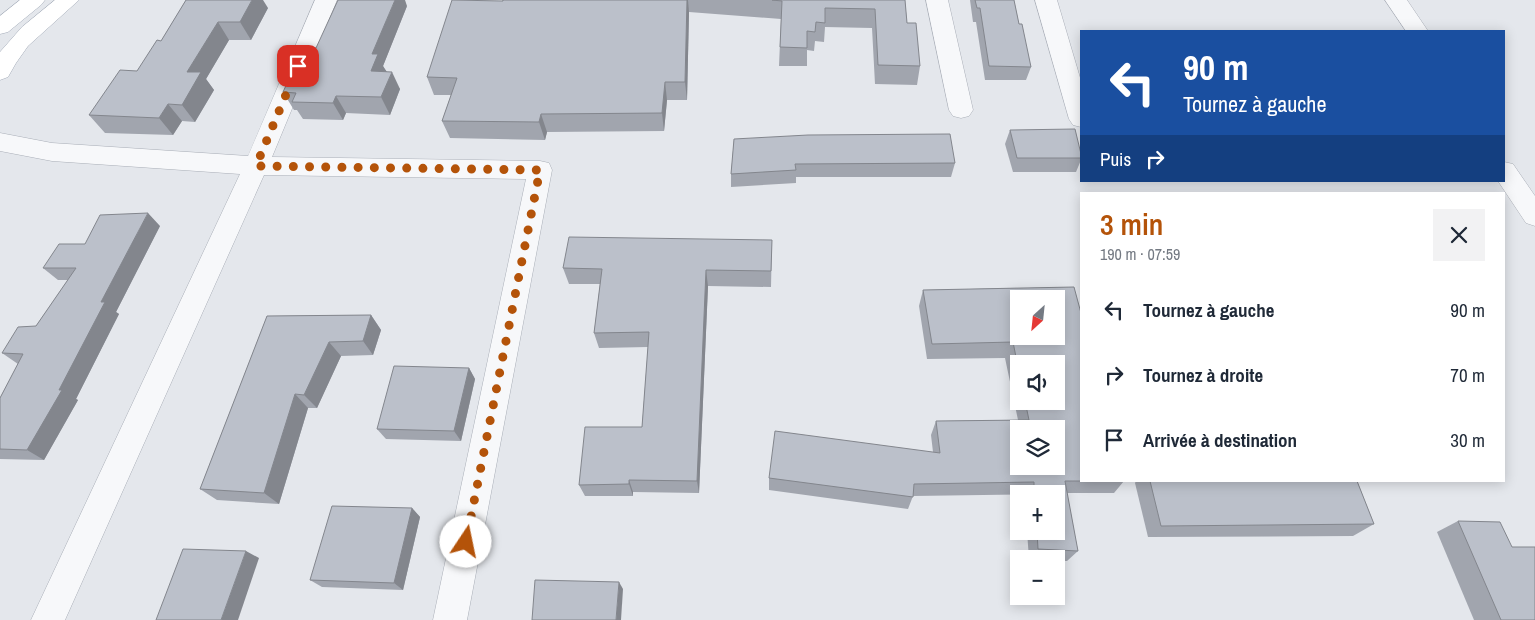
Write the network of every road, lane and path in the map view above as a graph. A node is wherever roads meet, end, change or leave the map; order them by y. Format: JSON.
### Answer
{"nodes":[{"id":1,"x":34,"y":0,"type":"edge"},
{"id":2,"x":68,"y":0,"type":"edge"},
{"id":3,"x":326,"y":0,"type":"edge"},
{"id":4,"x":937,"y":0,"type":"edge"},
{"id":5,"x":1046,"y":0,"type":"edge"},
{"id":6,"x":1396,"y":0,"type":"edge"},
{"id":7,"x":0,"y":27,"type":"edge"},
{"id":8,"x":1416,"y":30,"type":"edge"},
{"id":9,"x":0,"y":72,"type":"edge"},
{"id":10,"x":961,"y":110,"type":"dead end"},
{"id":11,"x":1080,"y":116,"type":"edge"},
{"id":12,"x":0,"y":142,"type":"edge"},
{"id":13,"x":256,"y":166,"type":"junction"},
{"id":14,"x":1505,"y":171,"type":"edge"},
{"id":15,"x":1535,"y":216,"type":"edge"},
{"id":16,"x":48,"y":620,"type":"edge"},
{"id":17,"x":450,"y":620,"type":"edge"}],
"edges":[{"from":1,"to":7,"type":"main road"},
{"from":2,"to":9,"type":"main road"},
{"from":3,"to":13,"type":"street"},
{"from":4,"to":10,"type":"street"},
{"from":5,"to":11,"type":"street"},
{"from":6,"to":8,"type":"street"},
{"from":12,"to":13,"type":"street"},
{"from":13,"to":16,"type":"street"},
{"from":13,"to":17,"type":"street"},
{"from":14,"to":15,"type":"street"}]}
